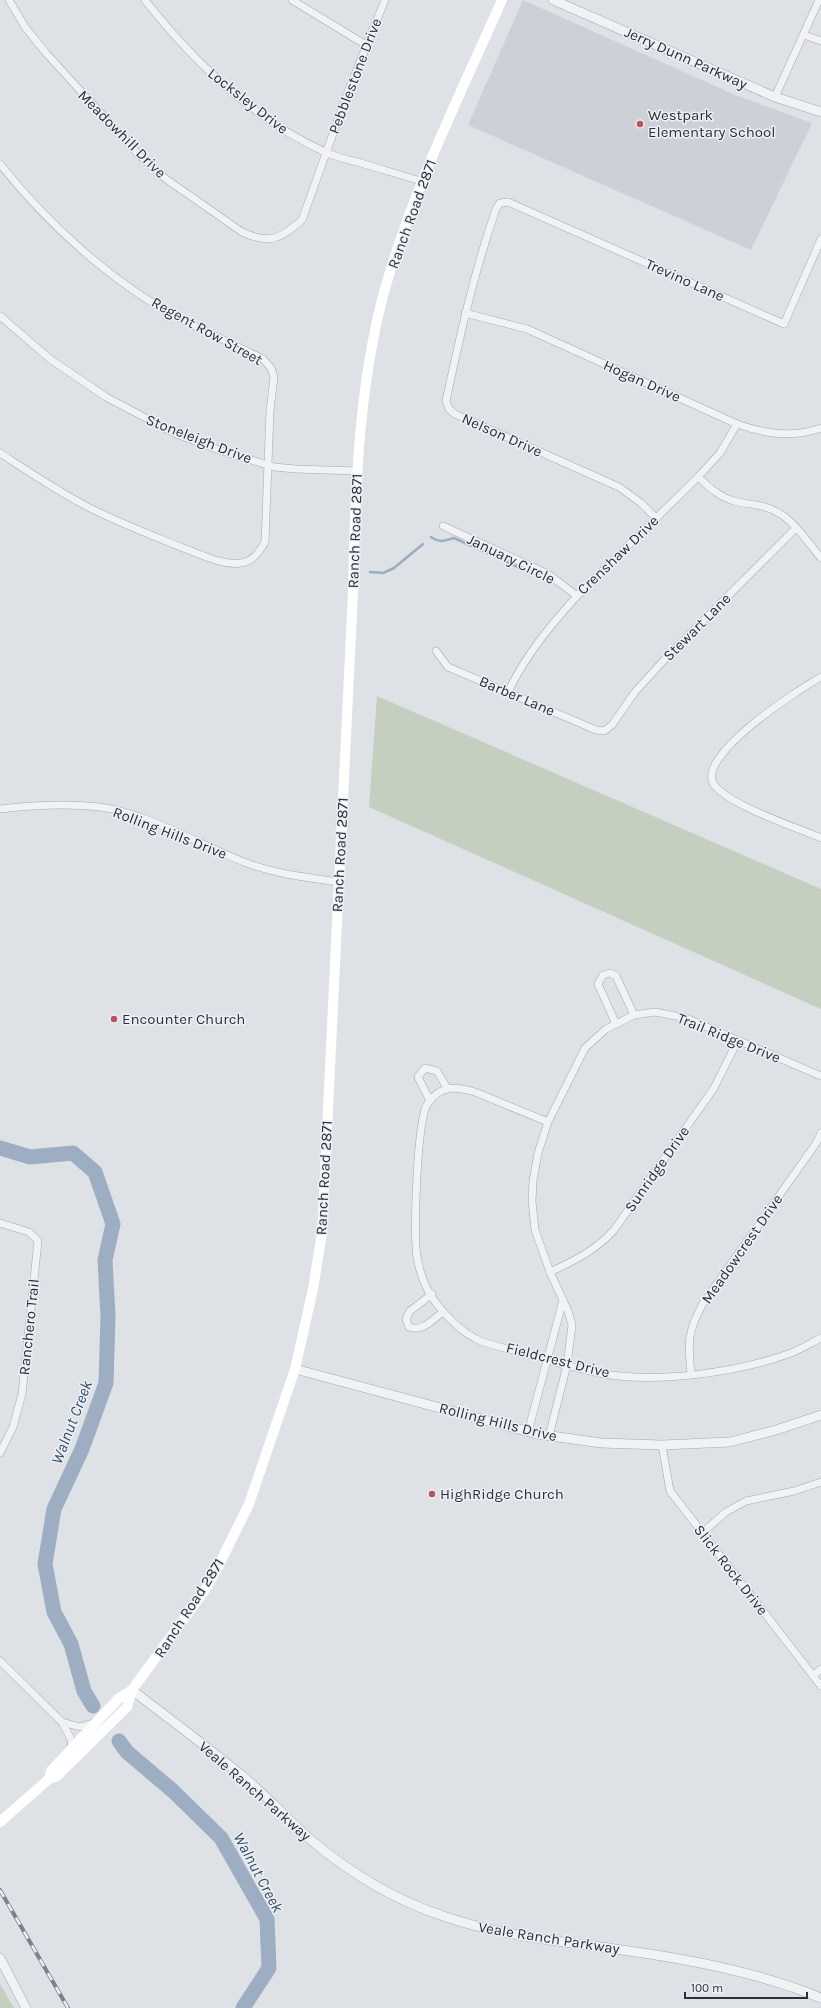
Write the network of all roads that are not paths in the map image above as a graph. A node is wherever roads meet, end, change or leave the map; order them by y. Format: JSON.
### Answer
{"nodes":[{"id":1,"x":9,"y":0,"type":"edge"},
{"id":2,"x":145,"y":0,"type":"edge"},
{"id":3,"x":292,"y":0,"type":"edge"},
{"id":4,"x":385,"y":0,"type":"edge"},
{"id":5,"x":502,"y":0,"type":"edge"},
{"id":6,"x":553,"y":0,"type":"edge"},
{"id":7,"x":819,"y":0,"type":"edge"},
{"id":8,"x":804,"y":35,"type":"junction"},
{"id":9,"x":821,"y":41,"type":"edge"},
{"id":10,"x":366,"y":45,"type":"junction"},
{"id":11,"x":775,"y":97,"type":"junction"},
{"id":12,"x":821,"y":112,"type":"edge"},
{"id":13,"x":326,"y":153,"type":"junction"},
{"id":14,"x":0,"y":164,"type":"edge"},
{"id":15,"x":421,"y":181,"type":"junction"},
{"id":16,"x":500,"y":203,"type":"joint"},
{"id":17,"x":821,"y":239,"type":"edge"},
{"id":18,"x":465,"y":313,"type":"junction"},
{"id":19,"x":0,"y":316,"type":"edge"},
{"id":20,"x":737,"y":424,"type":"junction"},
{"id":21,"x":821,"y":428,"type":"edge"},
{"id":22,"x":0,"y":453,"type":"edge"},
{"id":23,"x":268,"y":465,"type":"junction"},
{"id":24,"x":358,"y":471,"type":"junction"},
{"id":25,"x":698,"y":477,"type":"junction"},
{"id":26,"x":656,"y":518,"type":"junction"},
{"id":27,"x":443,"y":526,"type":"dead end"},
{"id":28,"x":796,"y":528,"type":"junction"},
{"id":29,"x":821,"y":558,"type":"edge"},
{"id":30,"x":576,"y":596,"type":"junction"},
{"id":31,"x":436,"y":651,"type":"dead end"},
{"id":32,"x":821,"y":677,"type":"edge"},
{"id":33,"x":508,"y":692,"type":"junction"},
{"id":34,"x":604,"y":731,"type":"joint"},
{"id":35,"x":0,"y":808,"type":"edge"},
{"id":36,"x":821,"y":838,"type":"edge"},
{"id":37,"x":338,"y":882,"type":"junction"},
{"id":38,"x":634,"y":1015,"type":"junction"},
{"id":39,"x":616,"y":1024,"type":"junction"},
{"id":40,"x":738,"y":1040,"type":"junction"},
{"id":41,"x":821,"y":1076,"type":"edge"},
{"id":42,"x":447,"y":1088,"type":"junction"},
{"id":43,"x":430,"y":1101,"type":"junction"},
{"id":44,"x":548,"y":1122,"type":"junction"},
{"id":45,"x":821,"y":1133,"type":"edge"},
{"id":46,"x":0,"y":1223,"type":"edge"},
{"id":47,"x":550,"y":1272,"type":"junction"},
{"id":48,"x":432,"y":1294,"type":"junction"},
{"id":49,"x":563,"y":1300,"type":"junction"},
{"id":50,"x":443,"y":1312,"type":"junction"},
{"id":51,"x":821,"y":1338,"type":"edge"},
{"id":52,"x":546,"y":1360,"type":"junction"},
{"id":53,"x":566,"y":1365,"type":"junction"},
{"id":54,"x":295,"y":1369,"type":"junction"},
{"id":55,"x":691,"y":1374,"type":"junction"},
{"id":56,"x":821,"y":1415,"type":"edge"},
{"id":57,"x":528,"y":1432,"type":"junction"},
{"id":58,"x":549,"y":1436,"type":"junction"},
{"id":59,"x":662,"y":1445,"type":"junction"},
{"id":60,"x":0,"y":1453,"type":"edge"},
{"id":61,"x":821,"y":1484,"type":"edge"},
{"id":62,"x":702,"y":1533,"type":"junction"},
{"id":63,"x":0,"y":1662,"type":"edge"},
{"id":64,"x":821,"y":1670,"type":"edge"},
{"id":65,"x":813,"y":1676,"type":"junction"},
{"id":66,"x":821,"y":1686,"type":"edge"},
{"id":67,"x":132,"y":1690,"type":"junction"},
{"id":68,"x":99,"y":1721,"type":"junction"},
{"id":69,"x":62,"y":1722,"type":"junction"},
{"id":70,"x":72,"y":1751,"type":"junction"},
{"id":71,"x":49,"y":1779,"type":"junction"},
{"id":72,"x":0,"y":1822,"type":"edge"},
{"id":73,"x":0,"y":1958,"type":"edge"},
{"id":74,"x":821,"y":1998,"type":"edge"},
{"id":75,"x":26,"y":2008,"type":"edge"}],
"edges":[{"from":1,"to":13,"type":"street","name":"Meadowhill Drive"},
{"from":2,"to":13,"type":"street","name":"Locksley Drive"},
{"from":3,"to":10,"type":"street"},
{"from":4,"to":10,"type":"street","name":"Pebblestone Drive"},
{"from":5,"to":15,"type":"main road","name":"Ranch Road 2871"},
{"from":6,"to":11,"type":"street","name":"Jerry Dunn Parkway"},
{"from":7,"to":8,"type":"street"},
{"from":8,"to":9,"type":"street"},
{"from":8,"to":11,"type":"street"},
{"from":10,"to":13,"type":"street","name":"Pebblestone Drive"},
{"from":11,"to":12,"type":"street","name":"Jerry Dunn Parkway"},
{"from":13,"to":15,"type":"street","name":"Locksley Drive"},
{"from":14,"to":23,"type":"street","name":"Regent Row Street"},
{"from":15,"to":24,"type":"main road","name":"Ranch Road 2871"},
{"from":16,"to":17,"type":"street","name":"Trevino Lane"},
{"from":16,"to":18,"type":"street","name":"Nelson Drive"},
{"from":18,"to":20,"type":"street","name":"Hogan Drive"},
{"from":18,"to":26,"type":"street","name":"Nelson Drive"},
{"from":19,"to":23,"type":"street","name":"Stoneleigh Drive"},
{"from":20,"to":21,"type":"street","name":"Hogan Drive"},
{"from":20,"to":25,"type":"street","name":"Crenshaw Drive"},
{"from":22,"to":23,"type":"street","name":"Regent Row Street"},
{"from":23,"to":24,"type":"street","name":"Stoneleigh Drive"},
{"from":24,"to":37,"type":"main road","name":"Ranch Road 2871"},
{"from":25,"to":26,"type":"street","name":"Crenshaw Drive"},
{"from":25,"to":28,"type":"street"},
{"from":26,"to":30,"type":"street","name":"Crenshaw Drive"},
{"from":27,"to":30,"type":"street","name":"January Circle"},
{"from":28,"to":29,"type":"street"},
{"from":28,"to":34,"type":"street","name":"Stewart Lane"},
{"from":30,"to":33,"type":"street","name":"Crenshaw Drive"},
{"from":31,"to":33,"type":"street","name":"Barber Lane"},
{"from":32,"to":36,"type":"street"},
{"from":33,"to":34,"type":"street","name":"Barber Lane"},
{"from":35,"to":37,"type":"street","name":"Rolling Hills Drive"},
{"from":37,"to":54,"type":"main road","name":"Ranch Road 2871"},
{"from":38,"to":39,"type":"street","name":"Trail Ridge Drive"},
{"from":38,"to":39,"type":"street"},
{"from":38,"to":40,"type":"street","name":"Trail Ridge Drive"},
{"from":39,"to":44,"type":"street","name":"Trail Ridge Drive"},
{"from":40,"to":41,"type":"street","name":"Trail Ridge Drive"},
{"from":40,"to":47,"type":"street","name":"Sunridge Drive"},
{"from":42,"to":43,"type":"street","name":"Fieldcrest Drive"},
{"from":42,"to":43,"type":"street"},
{"from":42,"to":44,"type":"street"},
{"from":43,"to":48,"type":"street","name":"Fieldcrest Drive"},
{"from":44,"to":47,"type":"street","name":"Trail Ridge Drive"},
{"from":45,"to":55,"type":"street","name":"Meadowcrest Drive"},
{"from":46,"to":60,"type":"street","name":"Ranchero Trail"},
{"from":47,"to":49,"type":"street","name":"Trail Ridge Drive"},
{"from":48,"to":50,"type":"street","name":"Fieldcrest Drive"},
{"from":48,"to":50,"type":"street"},
{"from":49,"to":52,"type":"street"},
{"from":49,"to":53,"type":"street","name":"Trail Ridge Drive"},
{"from":50,"to":52,"type":"street","name":"Fieldcrest Drive"},
{"from":51,"to":55,"type":"street","name":"Fieldcrest Drive"},
{"from":52,"to":53,"type":"street","name":"Fieldcrest Drive"},
{"from":52,"to":57,"type":"street"},
{"from":53,"to":55,"type":"street","name":"Fieldcrest Drive"},
{"from":53,"to":58,"type":"street","name":"Trail Ridge Drive"},
{"from":54,"to":57,"type":"street","name":"Rolling Hills Drive"},
{"from":54,"to":67,"type":"main road","name":"Ranch Road 2871"},
{"from":56,"to":59,"type":"street","name":"Rolling Hills Drive"},
{"from":57,"to":58,"type":"street","name":"Rolling Hills Drive"},
{"from":58,"to":59,"type":"street","name":"Rolling Hills Drive"},
{"from":59,"to":62,"type":"street","name":"Slick Rock Drive"},
{"from":61,"to":62,"type":"street"},
{"from":62,"to":65,"type":"street","name":"Slick Rock Drive"},
{"from":63,"to":69,"type":"street"},
{"from":64,"to":65,"type":"street"},
{"from":65,"to":66,"type":"street","name":"Slick Rock Drive"},
{"from":67,"to":68,"type":"main road","name":"Ranch Road 2871"},
{"from":67,"to":71,"type":"main road","name":"Ranch Road 2871"},
{"from":67,"to":74,"type":"street","name":"Veale Ranch Parkway"},
{"from":68,"to":69,"type":"street"},
{"from":68,"to":70,"type":"main road","name":"Ranch Road 2871"},
{"from":69,"to":70,"type":"street"},
{"from":70,"to":71,"type":"main road","name":"Ranch Road 2871"},
{"from":71,"to":72,"type":"main road","name":"Ranch Road 2871"},
{"from":73,"to":75,"type":"street"}]}
